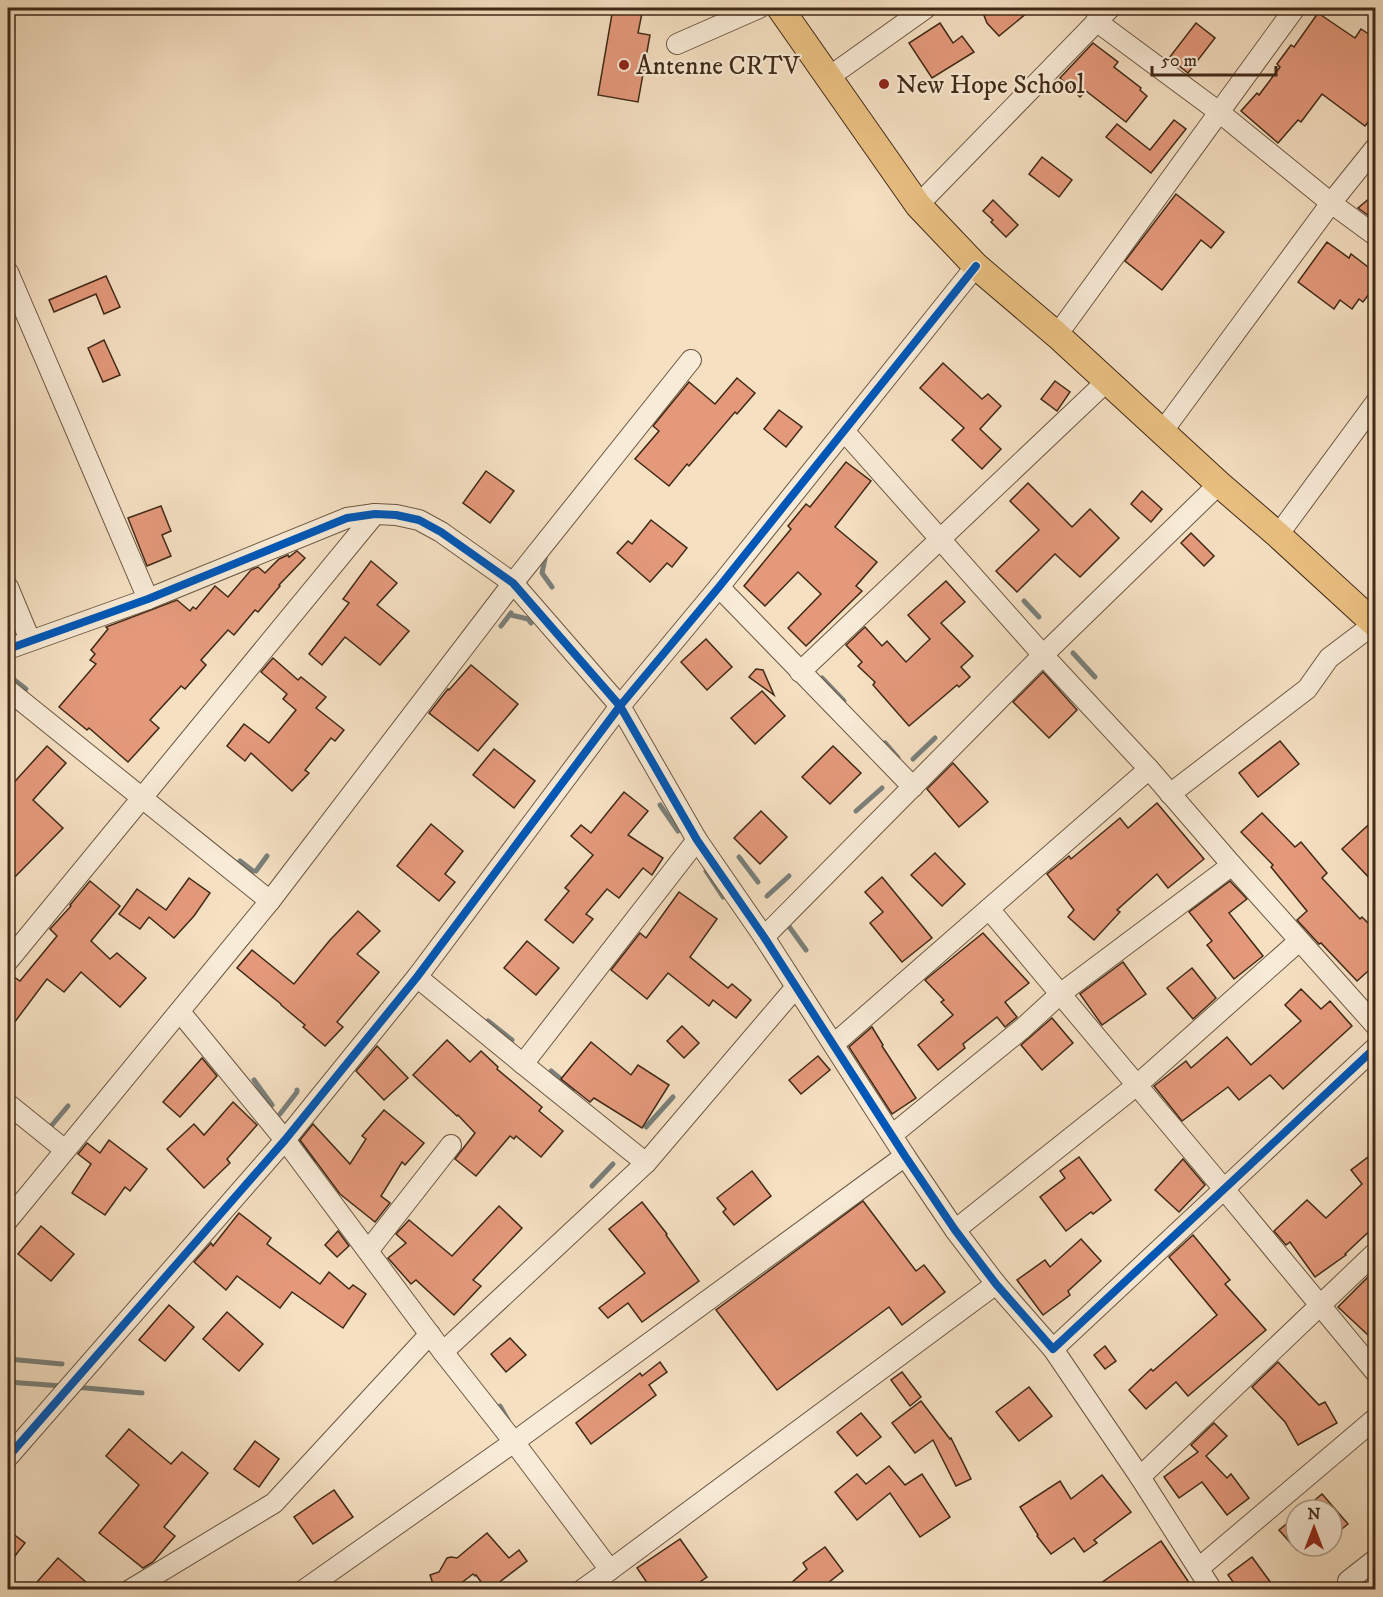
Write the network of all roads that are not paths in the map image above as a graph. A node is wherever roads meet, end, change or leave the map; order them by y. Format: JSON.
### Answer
{"nodes":[{"id":1,"x":759,"y":8,"type":"edge"},
{"id":2,"x":780,"y":8,"type":"edge"},
{"id":3,"x":926,"y":8,"type":"edge"},
{"id":4,"x":1295,"y":8,"type":"edge"},
{"id":5,"x":1103,"y":14,"type":"edge"},
{"id":6,"x":677,"y":45,"type":"dead end"},
{"id":7,"x":829,"y":77,"type":"junction"},
{"id":8,"x":1219,"y":112,"type":"junction"},
{"id":9,"x":1376,"y":147,"type":"edge"},
{"id":10,"x":1331,"y":204,"type":"junction"},
{"id":11,"x":918,"y":205,"type":"junction"},
{"id":12,"x":1376,"y":236,"type":"edge"},
{"id":13,"x":976,"y":266,"type":"junction"},
{"id":14,"x":8,"y":272,"type":"edge"},
{"id":15,"x":16,"y":313,"type":"edge"},
{"id":16,"x":1057,"y":335,"type":"junction"},
{"id":17,"x":691,"y":360,"type":"dead end"},
{"id":18,"x":1107,"y":381,"type":"junction"},
{"id":19,"x":1376,"y":402,"type":"edge"},
{"id":20,"x":844,"y":431,"type":"junction"},
{"id":21,"x":1162,"y":432,"type":"junction"},
{"id":22,"x":1219,"y":484,"type":"junction"},
{"id":23,"x":375,"y":514,"type":"junction"},
{"id":24,"x":1278,"y":535,"type":"junction"},
{"id":25,"x":940,"y":539,"type":"junction"},
{"id":26,"x":513,"y":583,"type":"junction"},
{"id":27,"x":8,"y":587,"type":"edge"},
{"id":28,"x":719,"y":587,"type":"junction"},
{"id":29,"x":148,"y":599,"type":"junction"},
{"id":30,"x":1375,"y":624,"type":"edge"},
{"id":31,"x":15,"y":647,"type":"edge"},
{"id":32,"x":1044,"y":655,"type":"junction"},
{"id":33,"x":800,"y":672,"type":"junction"},
{"id":34,"x":8,"y":690,"type":"edge"},
{"id":35,"x":620,"y":706,"type":"junction"},
{"id":36,"x":1149,"y":769,"type":"junction"},
{"id":37,"x":913,"y":787,"type":"junction"},
{"id":38,"x":1170,"y":794,"type":"junction"},
{"id":39,"x":141,"y":798,"type":"junction"},
{"id":40,"x":697,"y":840,"type":"junction"},
{"id":41,"x":1232,"y":866,"type":"junction"},
{"id":42,"x":270,"y":901,"type":"junction"},
{"id":43,"x":989,"y":909,"type":"junction"},
{"id":44,"x":764,"y":937,"type":"junction"},
{"id":45,"x":1299,"y":941,"type":"junction"},
{"id":46,"x":8,"y":961,"type":"edge"},
{"id":47,"x":417,"y":977,"type":"junction"},
{"id":48,"x":796,"y":987,"type":"junction"},
{"id":49,"x":1060,"y":994,"type":"junction"},
{"id":50,"x":180,"y":1012,"type":"junction"},
{"id":51,"x":1376,"y":1026,"type":"edge"},
{"id":52,"x":834,"y":1044,"type":"junction"},
{"id":53,"x":1376,"y":1047,"type":"edge"},
{"id":54,"x":523,"y":1064,"type":"junction"},
{"id":55,"x":1137,"y":1085,"type":"junction"},
{"id":56,"x":8,"y":1104,"type":"edge"},
{"id":57,"x":892,"y":1135,"type":"junction"},
{"id":58,"x":285,"y":1140,"type":"junction"},
{"id":59,"x":451,"y":1145,"type":"dead end"},
{"id":60,"x":65,"y":1150,"type":"junction"},
{"id":61,"x":905,"y":1156,"type":"junction"},
{"id":62,"x":646,"y":1163,"type":"junction"},
{"id":63,"x":1224,"y":1189,"type":"junction"},
{"id":64,"x":8,"y":1220,"type":"edge"},
{"id":65,"x":956,"y":1230,"type":"junction"},
{"id":66,"x":368,"y":1251,"type":"junction"},
{"id":67,"x":1376,"y":1252,"type":"edge"},
{"id":68,"x":996,"y":1284,"type":"junction"},
{"id":69,"x":1319,"y":1305,"type":"junction"},
{"id":70,"x":430,"y":1334,"type":"junction"},
{"id":71,"x":1053,"y":1349,"type":"junction"},
{"id":72,"x":443,"y":1352,"type":"junction"},
{"id":73,"x":1376,"y":1373,"type":"edge"},
{"id":74,"x":1376,"y":1418,"type":"edge"},
{"id":75,"x":514,"y":1442,"type":"junction"},
{"id":76,"x":8,"y":1456,"type":"edge"},
{"id":77,"x":1140,"y":1477,"type":"junction"},
{"id":78,"x":1376,"y":1559,"type":"edge"},
{"id":79,"x":1199,"y":1568,"type":"junction"},
{"id":80,"x":610,"y":1570,"type":"junction"},
{"id":81,"x":1348,"y":1581,"type":"dead end"},
{"id":82,"x":130,"y":1590,"type":"edge"},
{"id":83,"x":304,"y":1590,"type":"edge"},
{"id":84,"x":582,"y":1590,"type":"edge"},
{"id":85,"x":1212,"y":1590,"type":"edge"}],
"edges":[{"from":1,"to":6,"type":"street"},
{"from":2,"to":7,"type":"main road"},
{"from":3,"to":7,"type":"street"},
{"from":4,"to":8,"type":"street"},
{"from":5,"to":8,"type":"street"},
{"from":5,"to":11,"type":"street"},
{"from":7,"to":11,"type":"main road"},
{"from":8,"to":10,"type":"street"},
{"from":8,"to":16,"type":"street"},
{"from":9,"to":10,"type":"street"},
{"from":10,"to":12,"type":"street"},
{"from":10,"to":21,"type":"street"},
{"from":11,"to":13,"type":"main road"},
{"from":13,"to":16,"type":"main road"},
{"from":13,"to":20,"type":"street"},
{"from":14,"to":15,"type":"street"},
{"from":15,"to":29,"type":"street"},
{"from":16,"to":18,"type":"main road"},
{"from":17,"to":26,"type":"street"},
{"from":18,"to":21,"type":"main road"},
{"from":18,"to":25,"type":"street"},
{"from":19,"to":24,"type":"street"},
{"from":20,"to":25,"type":"street"},
{"from":20,"to":28,"type":"street"},
{"from":21,"to":22,"type":"main road"},
{"from":22,"to":24,"type":"main road"},
{"from":22,"to":32,"type":"street"},
{"from":23,"to":26,"type":"street"},
{"from":23,"to":29,"type":"street"},
{"from":23,"to":39,"type":"street"},
{"from":24,"to":30,"type":"main road"},
{"from":25,"to":32,"type":"street"},
{"from":25,"to":33,"type":"street"},
{"from":26,"to":35,"type":"street"},
{"from":26,"to":42,"type":"street"},
{"from":27,"to":31,"type":"street"},
{"from":28,"to":33,"type":"street"},
{"from":28,"to":35,"type":"street"},
{"from":29,"to":31,"type":"street"},
{"from":30,"to":38,"type":"street"},
{"from":32,"to":36,"type":"street"},
{"from":32,"to":37,"type":"street"},
{"from":33,"to":37,"type":"street"},
{"from":34,"to":39,"type":"street"},
{"from":35,"to":40,"type":"street"},
{"from":35,"to":47,"type":"street"},
{"from":36,"to":38,"type":"street"},
{"from":36,"to":43,"type":"street"},
{"from":37,"to":44,"type":"street"},
{"from":38,"to":41,"type":"street"},
{"from":39,"to":42,"type":"street"},
{"from":39,"to":46,"type":"street"},
{"from":40,"to":44,"type":"street"},
{"from":40,"to":54,"type":"street"},
{"from":41,"to":45,"type":"street"},
{"from":41,"to":49,"type":"street"},
{"from":42,"to":50,"type":"street"},
{"from":43,"to":49,"type":"street"},
{"from":43,"to":52,"type":"street"},
{"from":44,"to":48,"type":"street"},
{"from":45,"to":51,"type":"street"},
{"from":45,"to":55,"type":"street"},
{"from":47,"to":54,"type":"street"},
{"from":47,"to":58,"type":"street"},
{"from":48,"to":52,"type":"street"},
{"from":48,"to":62,"type":"street"},
{"from":49,"to":55,"type":"street"},
{"from":49,"to":57,"type":"street"},
{"from":50,"to":58,"type":"street"},
{"from":50,"to":60,"type":"street"},
{"from":52,"to":57,"type":"street"},
{"from":53,"to":63,"type":"street"},
{"from":54,"to":62,"type":"street"},
{"from":55,"to":63,"type":"street"},
{"from":55,"to":65,"type":"street"},
{"from":56,"to":60,"type":"street"},
{"from":57,"to":61,"type":"street"},
{"from":58,"to":66,"type":"street"},
{"from":58,"to":76,"type":"street"},
{"from":59,"to":66,"type":"street"},
{"from":60,"to":64,"type":"street"},
{"from":61,"to":65,"type":"street"},
{"from":61,"to":75,"type":"street"},
{"from":62,"to":72,"type":"street"},
{"from":63,"to":69,"type":"street"},
{"from":63,"to":71,"type":"street"},
{"from":65,"to":68,"type":"street"},
{"from":66,"to":70,"type":"street"},
{"from":67,"to":69,"type":"street"},
{"from":68,"to":71,"type":"street"},
{"from":68,"to":80,"type":"street"},
{"from":69,"to":73,"type":"street"},
{"from":69,"to":77,"type":"street"},
{"from":70,"to":72,"type":"street"},
{"from":70,"to":82,"type":"street"},
{"from":71,"to":77,"type":"street"},
{"from":72,"to":75,"type":"street"},
{"from":74,"to":79,"type":"street"},
{"from":75,"to":80,"type":"street"},
{"from":75,"to":83,"type":"street"},
{"from":77,"to":79,"type":"street"},
{"from":78,"to":81,"type":"street"},
{"from":79,"to":85,"type":"street"},
{"from":80,"to":84,"type":"street"}]}
